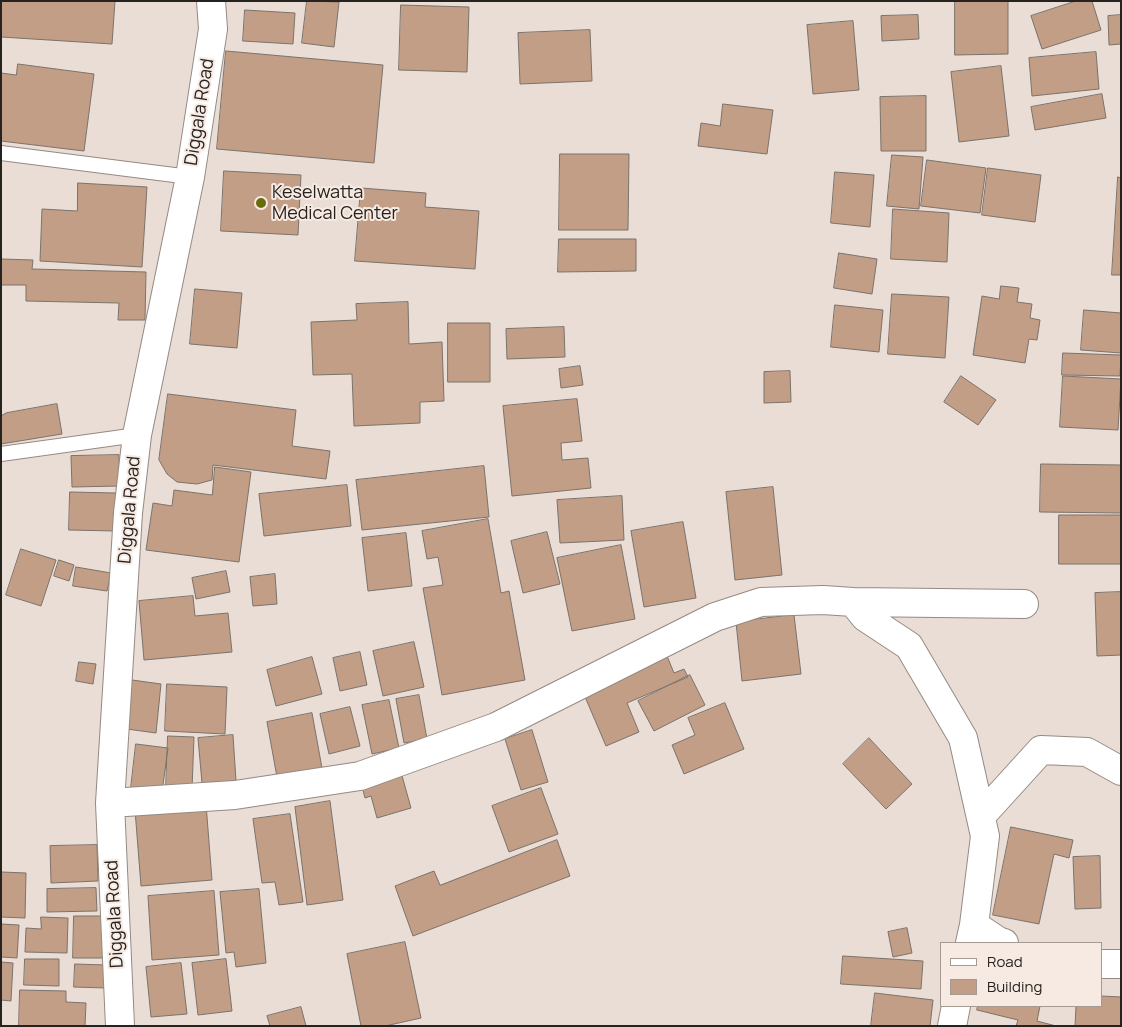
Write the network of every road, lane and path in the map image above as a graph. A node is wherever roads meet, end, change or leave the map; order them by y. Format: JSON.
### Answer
{"nodes":[{"id":1,"x":211,"y":1,"type":"edge"},
{"id":2,"x":1,"y":153,"type":"edge"},
{"id":3,"x":190,"y":177,"type":"junction"},
{"id":4,"x":137,"y":435,"type":"junction"},
{"id":5,"x":1,"y":454,"type":"edge"},
{"id":6,"x":853,"y":602,"type":"junction"},
{"id":7,"x":1024,"y":604,"type":"dead end"},
{"id":8,"x":1121,"y":771,"type":"edge"},
{"id":9,"x":110,"y":803,"type":"junction"},
{"id":10,"x":981,"y":816,"type":"junction"},
{"id":11,"x":972,"y":934,"type":"edge"},
{"id":12,"x":998,"y":942,"type":"edge"},
{"id":13,"x":1102,"y":964,"type":"edge"},
{"id":14,"x":1121,"y":964,"type":"edge"},
{"id":15,"x":956,"y":1007,"type":"edge"},
{"id":16,"x":120,"y":1026,"type":"edge"},
{"id":17,"x":952,"y":1026,"type":"edge"}],
"edges":[{"from":1,"to":3,"type":"street","name":"Diggala Road"},
{"from":2,"to":3,"type":"lane"},
{"from":3,"to":4,"type":"street","name":"Diggala Road"},
{"from":4,"to":5,"type":"lane"},
{"from":4,"to":9,"type":"street","name":"Diggala Road"},
{"from":6,"to":7,"type":"street"},
{"from":6,"to":9,"type":"street"},
{"from":6,"to":10,"type":"street"},
{"from":8,"to":10,"type":"street"},
{"from":9,"to":16,"type":"street","name":"Diggala Road"},
{"from":10,"to":11,"type":"street"},
{"from":11,"to":12,"type":"street"},
{"from":13,"to":14,"type":"street"},
{"from":15,"to":17,"type":"street"}]}
